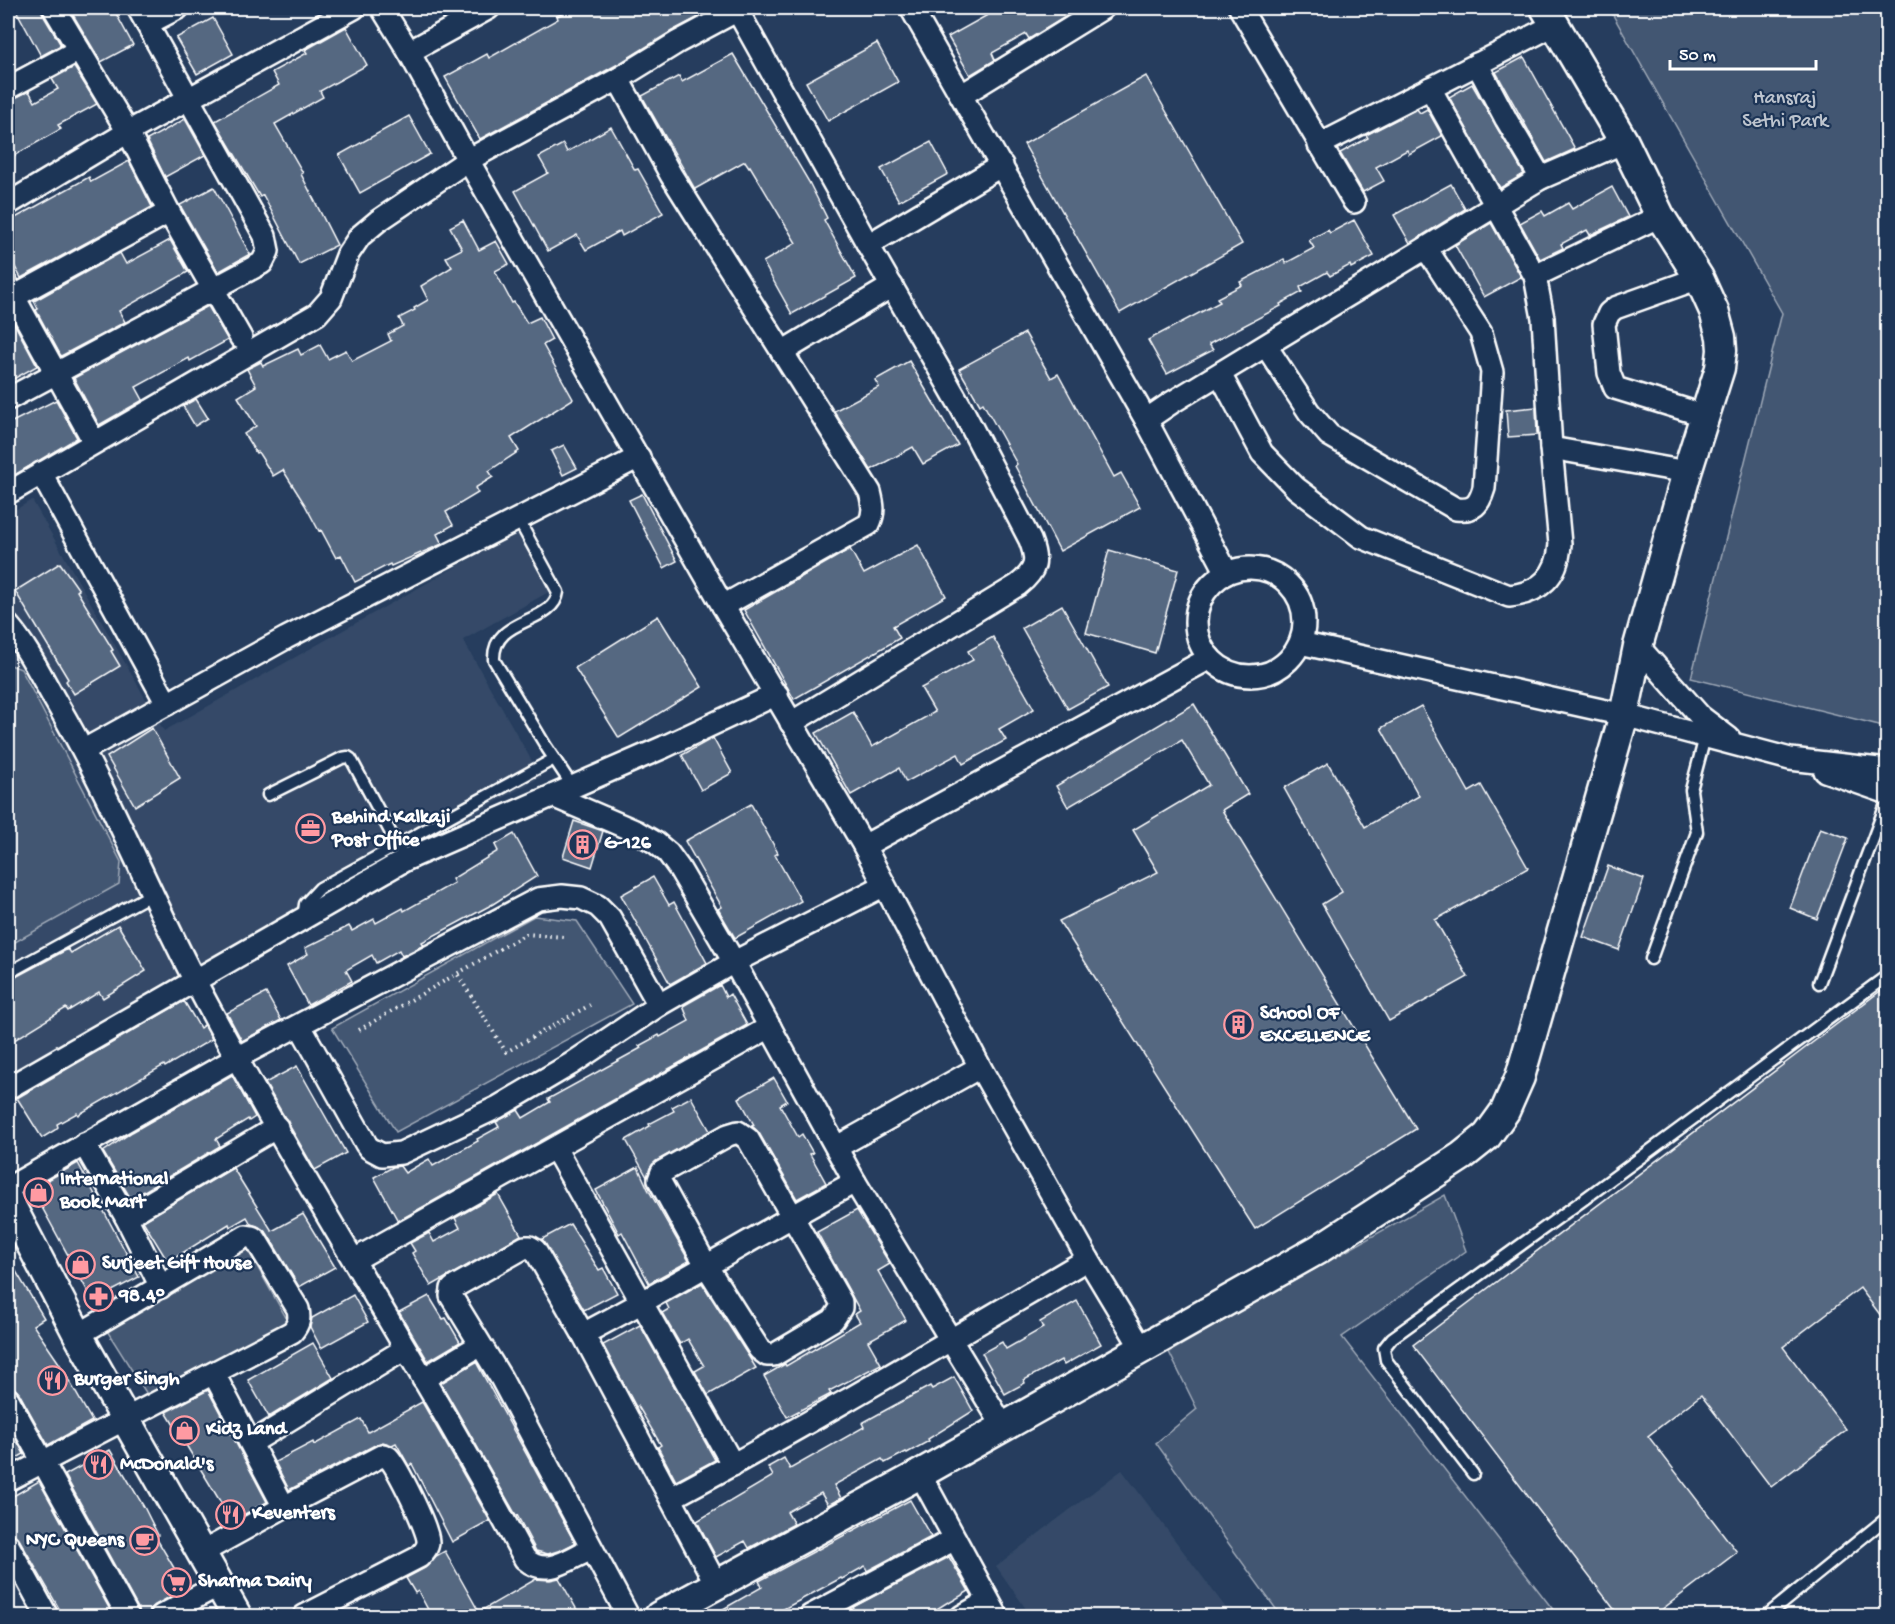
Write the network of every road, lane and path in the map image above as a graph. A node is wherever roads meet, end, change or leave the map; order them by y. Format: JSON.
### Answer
{"nodes":[{"id":1,"x":54,"y":8,"type":"edge"},
{"id":2,"x":178,"y":8,"type":"edge"},
{"id":3,"x":354,"y":8,"type":"edge"},
{"id":4,"x":382,"y":8,"type":"edge"},
{"id":5,"x":489,"y":8,"type":"edge"},
{"id":6,"x":1103,"y":8,"type":"edge"},
{"id":7,"x":1241,"y":8,"type":"edge"},
{"id":8,"x":737,"y":9,"type":"edge"},
{"id":9,"x":919,"y":10,"type":"edge"},
{"id":10,"x":142,"y":16,"type":"edge"},
{"id":11,"x":1550,"y":16,"type":"edge"},
{"id":12,"x":79,"y":50,"type":"junction"},
{"id":13,"x":409,"y":52,"type":"junction"},
{"id":14,"x":1478,"y":64,"type":"junction"},
{"id":15,"x":618,"y":79,"type":"junction"},
{"id":16,"x":8,"y":88,"type":"edge"},
{"id":17,"x":1430,"y":88,"type":"junction"},
{"id":18,"x":962,"y":95,"type":"junction"},
{"id":19,"x":189,"y":99,"type":"junction"},
{"id":20,"x":128,"y":132,"type":"junction"},
{"id":21,"x":1624,"y":142,"type":"junction"},
{"id":22,"x":1319,"y":145,"type":"junction"},
{"id":23,"x":468,"y":160,"type":"junction"},
{"id":24,"x":1002,"y":165,"type":"junction"},
{"id":25,"x":1541,"y":178,"type":"junction"},
{"id":26,"x":1354,"y":202,"type":"dead end"},
{"id":27,"x":8,"y":204,"type":"edge"},
{"id":28,"x":1495,"y":206,"type":"junction"},
{"id":29,"x":169,"y":212,"type":"junction"},
{"id":30,"x":1660,"y":216,"type":"junction"},
{"id":31,"x":868,"y":245,"type":"junction"},
{"id":32,"x":1426,"y":248,"type":"junction"},
{"id":33,"x":1535,"y":276,"type":"junction"},
{"id":34,"x":1698,"y":278,"type":"junction"},
{"id":35,"x":892,"y":286,"type":"junction"},
{"id":36,"x":212,"y":290,"type":"junction"},
{"id":37,"x":9,"y":294,"type":"edge"},
{"id":38,"x":241,"y":338,"type":"dead end"},
{"id":39,"x":1266,"y":345,"type":"junction"},
{"id":40,"x":782,"y":352,"type":"junction"},
{"id":41,"x":56,"y":372,"type":"junction"},
{"id":42,"x":1220,"y":374,"type":"junction"},
{"id":43,"x":8,"y":399,"type":"edge"},
{"id":44,"x":1707,"y":416,"type":"junction"},
{"id":45,"x":1146,"y":420,"type":"junction"},
{"id":46,"x":94,"y":441,"type":"junction"},
{"id":47,"x":1551,"y":448,"type":"junction"},
{"id":48,"x":639,"y":457,"type":"junction"},
{"id":49,"x":1687,"y":472,"type":"junction"},
{"id":50,"x":41,"y":473,"type":"junction"},
{"id":51,"x":8,"y":493,"type":"edge"},
{"id":52,"x":518,"y":519,"type":"junction"},
{"id":53,"x":1227,"y":573,"type":"junction"},
{"id":54,"x":723,"y":606,"type":"junction"},
{"id":55,"x":8,"y":626,"type":"edge"},
{"id":56,"x":1300,"y":643,"type":"junction"},
{"id":57,"x":1638,"y":646,"type":"junction"},
{"id":58,"x":1210,"y":658,"type":"junction"},
{"id":59,"x":777,"y":694,"type":"junction"},
{"id":60,"x":167,"y":704,"type":"junction"},
{"id":61,"x":1624,"y":716,"type":"junction"},
{"id":62,"x":791,"y":723,"type":"junction"},
{"id":63,"x":1705,"y":737,"type":"junction"},
{"id":64,"x":1740,"y":746,"type":"junction"},
{"id":65,"x":84,"y":750,"type":"junction"},
{"id":66,"x":554,"y":759,"type":"junction"},
{"id":67,"x":1790,"y":759,"type":"junction"},
{"id":68,"x":1887,"y":770,"type":"edge"},
{"id":69,"x":573,"y":787,"type":"junction"},
{"id":70,"x":1887,"y":793,"type":"edge"},
{"id":71,"x":268,"y":795,"type":"dead end"},
{"id":72,"x":553,"y":796,"type":"junction"},
{"id":73,"x":1887,"y":799,"type":"edge"},
{"id":74,"x":864,"y":846,"type":"junction"},
{"id":75,"x":402,"y":853,"type":"junction"},
{"id":76,"x":883,"y":886,"type":"junction"},
{"id":77,"x":152,"y":894,"type":"junction"},
{"id":78,"x":564,"y":937,"type":"dead end"},
{"id":79,"x":1651,"y":959,"type":"dead end"},
{"id":80,"x":734,"y":962,"type":"junction"},
{"id":81,"x":8,"y":973,"type":"edge"},
{"id":82,"x":458,"y":975,"type":"junction"},
{"id":83,"x":1887,"y":975,"type":"edge"},
{"id":84,"x":195,"y":981,"type":"junction"},
{"id":85,"x":1819,"y":983,"type":"dead end"},
{"id":86,"x":590,"y":1005,"type":"dead end"},
{"id":87,"x":659,"y":1005,"type":"junction"},
{"id":88,"x":300,"y":1026,"type":"junction"},
{"id":89,"x":770,"y":1027,"type":"junction"},
{"id":90,"x":359,"y":1030,"type":"dead end"},
{"id":91,"x":238,"y":1057,"type":"junction"},
{"id":92,"x":980,"y":1067,"type":"junction"},
{"id":93,"x":8,"y":1088,"type":"edge"},
{"id":94,"x":277,"y":1127,"type":"junction"},
{"id":95,"x":84,"y":1144,"type":"junction"},
{"id":96,"x":837,"y":1147,"type":"junction"},
{"id":97,"x":555,"y":1148,"type":"junction"},
{"id":98,"x":855,"y":1182,"type":"junction"},
{"id":99,"x":8,"y":1188,"type":"edge"},
{"id":100,"x":8,"y":1200,"type":"edge"},
{"id":101,"x":792,"y":1216,"type":"junction"},
{"id":102,"x":126,"y":1217,"type":"junction"},
{"id":103,"x":1088,"y":1259,"type":"junction"},
{"id":104,"x":354,"y":1260,"type":"junction"},
{"id":105,"x":707,"y":1267,"type":"junction"},
{"id":106,"x":161,"y":1287,"type":"junction"},
{"id":107,"x":641,"y":1304,"type":"junction"},
{"id":108,"x":583,"y":1334,"type":"junction"},
{"id":109,"x":78,"y":1335,"type":"junction"},
{"id":110,"x":951,"y":1340,"type":"junction"},
{"id":111,"x":480,"y":1345,"type":"junction"},
{"id":112,"x":405,"y":1349,"type":"junction"},
{"id":113,"x":1142,"y":1349,"type":"junction"},
{"id":114,"x":214,"y":1374,"type":"junction"},
{"id":115,"x":423,"y":1379,"type":"junction"},
{"id":116,"x":8,"y":1399,"type":"edge"},
{"id":117,"x":127,"y":1419,"type":"junction"},
{"id":118,"x":1003,"y":1426,"type":"junction"},
{"id":119,"x":251,"y":1443,"type":"junction"},
{"id":120,"x":42,"y":1463,"type":"junction"},
{"id":121,"x":733,"y":1465,"type":"junction"},
{"id":122,"x":920,"y":1474,"type":"junction"},
{"id":123,"x":1473,"y":1474,"type":"dead end"},
{"id":124,"x":8,"y":1480,"type":"edge"},
{"id":125,"x":671,"y":1498,"type":"junction"},
{"id":126,"x":284,"y":1507,"type":"junction"},
{"id":127,"x":1887,"y":1517,"type":"edge"},
{"id":128,"x":955,"y":1539,"type":"junction"},
{"id":129,"x":8,"y":1545,"type":"edge"},
{"id":130,"x":591,"y":1548,"type":"junction"},
{"id":131,"x":201,"y":1553,"type":"junction"},
{"id":132,"x":716,"y":1584,"type":"junction"},
{"id":133,"x":219,"y":1585,"type":"junction"},
{"id":134,"x":992,"y":1609,"type":"edge"},
{"id":135,"x":675,"y":1613,"type":"edge"},
{"id":136,"x":47,"y":1617,"type":"edge"},
{"id":137,"x":128,"y":1617,"type":"edge"},
{"id":138,"x":161,"y":1617,"type":"edge"},
{"id":139,"x":237,"y":1617,"type":"edge"},
{"id":140,"x":304,"y":1617,"type":"edge"},
{"id":141,"x":628,"y":1617,"type":"edge"},
{"id":142,"x":810,"y":1617,"type":"edge"},
{"id":143,"x":962,"y":1617,"type":"edge"},
{"id":144,"x":1766,"y":1617,"type":"edge"}],
"edges":[{"from":1,"to":12,"type":"street"},
{"from":2,"to":10,"type":"street"},
{"from":3,"to":19,"type":"street"},
{"from":4,"to":13,"type":"street"},
{"from":5,"to":13,"type":"street"},
{"from":6,"to":18,"type":"street"},
{"from":7,"to":22,"type":"street"},
{"from":8,"to":15,"type":"street"},
{"from":8,"to":31,"type":"street"},
{"from":9,"to":18,"type":"street"},
{"from":10,"to":19,"type":"street"},
{"from":11,"to":14,"type":"street"},
{"from":11,"to":21,"type":"street"},
{"from":12,"to":16,"type":"street"},
{"from":12,"to":20,"type":"street"},
{"from":13,"to":23,"type":"street"},
{"from":14,"to":17,"type":"street"},
{"from":14,"to":25,"type":"street"},
{"from":15,"to":23,"type":"street"},
{"from":15,"to":40,"type":"street"},
{"from":17,"to":22,"type":"street"},
{"from":17,"to":28,"type":"street"},
{"from":18,"to":24,"type":"street"},
{"from":19,"to":20,"type":"street"},
{"from":19,"to":36,"type":"street"},
{"from":20,"to":27,"type":"street"},
{"from":20,"to":29,"type":"street"},
{"from":21,"to":25,"type":"street"},
{"from":21,"to":30,"type":"street"},
{"from":22,"to":26,"type":"street"},
{"from":23,"to":46,"type":"street"},
{"from":23,"to":48,"type":"street"},
{"from":24,"to":31,"type":"street"},
{"from":24,"to":45,"type":"street"},
{"from":25,"to":28,"type":"street"},
{"from":28,"to":32,"type":"street"},
{"from":28,"to":33,"type":"street"},
{"from":29,"to":36,"type":"street"},
{"from":29,"to":37,"type":"street"},
{"from":30,"to":33,"type":"street"},
{"from":30,"to":34,"type":"street"},
{"from":31,"to":35,"type":"street"},
{"from":32,"to":39,"type":"street"},
{"from":32,"to":39,"type":"street"},
{"from":33,"to":47,"type":"street"},
{"from":34,"to":44,"type":"street"},
{"from":34,"to":44,"type":"street"},
{"from":35,"to":40,"type":"street"},
{"from":35,"to":62,"type":"street"},
{"from":36,"to":38,"type":"street"},
{"from":36,"to":41,"type":"street"},
{"from":37,"to":41,"type":"street"},
{"from":39,"to":42,"type":"street"},
{"from":40,"to":54,"type":"street"},
{"from":41,"to":43,"type":"street"},
{"from":41,"to":46,"type":"street"},
{"from":42,"to":45,"type":"street"},
{"from":42,"to":47,"type":"street"},
{"from":44,"to":49,"type":"street"},
{"from":45,"to":53,"type":"street"},
{"from":46,"to":50,"type":"street"},
{"from":47,"to":49,"type":"street"},
{"from":48,"to":52,"type":"street"},
{"from":48,"to":54,"type":"street"},
{"from":49,"to":57,"type":"street"},
{"from":50,"to":51,"type":"street"},
{"from":50,"to":60,"type":"street"},
{"from":52,"to":60,"type":"street"},
{"from":52,"to":66,"type":"lane"},
{"from":53,"to":56,"type":"street"},
{"from":53,"to":58,"type":"street"},
{"from":54,"to":59,"type":"street"},
{"from":55,"to":65,"type":"street"},
{"from":56,"to":58,"type":"street"},
{"from":56,"to":61,"type":"street"},
{"from":57,"to":61,"type":"street"},
{"from":57,"to":64,"type":"street"},
{"from":58,"to":74,"type":"street"},
{"from":59,"to":62,"type":"street"},
{"from":59,"to":69,"type":"street"},
{"from":60,"to":65,"type":"street"},
{"from":61,"to":63,"type":"street"},
{"from":61,"to":113,"type":"street"},
{"from":62,"to":74,"type":"street"},
{"from":63,"to":64,"type":"street"},
{"from":63,"to":79,"type":"lane"},
{"from":64,"to":67,"type":"street"},
{"from":65,"to":77,"type":"street"},
{"from":66,"to":69,"type":"lane"},
{"from":66,"to":75,"type":"lane"},
{"from":67,"to":68,"type":"street"},
{"from":67,"to":70,"type":"street"},
{"from":69,"to":72,"type":"street"},
{"from":71,"to":75,"type":"lane"},
{"from":72,"to":75,"type":"street"},
{"from":72,"to":80,"type":"street"},
{"from":73,"to":85,"type":"lane"},
{"from":74,"to":76,"type":"street"},
{"from":75,"to":84,"type":"street"},
{"from":76,"to":80,"type":"street"},
{"from":76,"to":92,"type":"street"},
{"from":77,"to":81,"type":"lane"},
{"from":77,"to":84,"type":"street"},
{"from":78,"to":82,"type":"path"},
{"from":80,"to":87,"type":"street"},
{"from":80,"to":89,"type":"street"},
{"from":82,"to":86,"type":"path"},
{"from":82,"to":90,"type":"path"},
{"from":83,"to":123,"type":"lane"},
{"from":84,"to":91,"type":"street"},
{"from":84,"to":93,"type":"street"},
{"from":87,"to":88,"type":"street"},
{"from":87,"to":88,"type":"street"},
{"from":88,"to":91,"type":"street"},
{"from":89,"to":96,"type":"street"},
{"from":89,"to":97,"type":"street"},
{"from":91,"to":94,"type":"street"},
{"from":91,"to":95,"type":"street"},
{"from":92,"to":96,"type":"street"},
{"from":92,"to":103,"type":"street"},
{"from":94,"to":102,"type":"street"},
{"from":94,"to":104,"type":"street"},
{"from":95,"to":99,"type":"street"},
{"from":95,"to":102,"type":"street"},
{"from":96,"to":98,"type":"street"},
{"from":97,"to":104,"type":"street"},
{"from":97,"to":107,"type":"street"},
{"from":98,"to":101,"type":"street"},
{"from":98,"to":110,"type":"street"},
{"from":100,"to":109,"type":"street"},
{"from":101,"to":105,"type":"street"},
{"from":101,"to":105,"type":"street"},
{"from":101,"to":105,"type":"street"},
{"from":102,"to":106,"type":"street"},
{"from":103,"to":110,"type":"street"},
{"from":103,"to":113,"type":"street"},
{"from":104,"to":112,"type":"street"},
{"from":105,"to":107,"type":"street"},
{"from":106,"to":109,"type":"street"},
{"from":106,"to":114,"type":"street"},
{"from":107,"to":108,"type":"street"},
{"from":107,"to":121,"type":"street"},
{"from":108,"to":111,"type":"street"},
{"from":108,"to":125,"type":"street"},
{"from":109,"to":117,"type":"street"},
{"from":110,"to":118,"type":"street"},
{"from":110,"to":121,"type":"street"},
{"from":111,"to":115,"type":"street"},
{"from":111,"to":130,"type":"street"},
{"from":112,"to":115,"type":"street"},
{"from":112,"to":119,"type":"street"},
{"from":113,"to":118,"type":"street"},
{"from":114,"to":117,"type":"street"},
{"from":114,"to":119,"type":"street"},
{"from":115,"to":130,"type":"street"},
{"from":116,"to":120,"type":"street"},
{"from":117,"to":120,"type":"street"},
{"from":117,"to":131,"type":"street"},
{"from":118,"to":122,"type":"street"},
{"from":119,"to":126,"type":"street"},
{"from":120,"to":124,"type":"street"},
{"from":120,"to":137,"type":"street"},
{"from":121,"to":125,"type":"street"},
{"from":122,"to":128,"type":"street"},
{"from":122,"to":132,"type":"street"},
{"from":125,"to":132,"type":"street"},
{"from":126,"to":131,"type":"street"},
{"from":126,"to":140,"type":"street"},
{"from":127,"to":144,"type":"lane"},
{"from":128,"to":134,"type":"street"},
{"from":128,"to":142,"type":"street"},
{"from":129,"to":136,"type":"street"},
{"from":130,"to":141,"type":"street"},
{"from":131,"to":133,"type":"street"},
{"from":132,"to":135,"type":"street"},
{"from":133,"to":138,"type":"street"},
{"from":133,"to":139,"type":"street"},
{"from":134,"to":143,"type":"street"}]}
